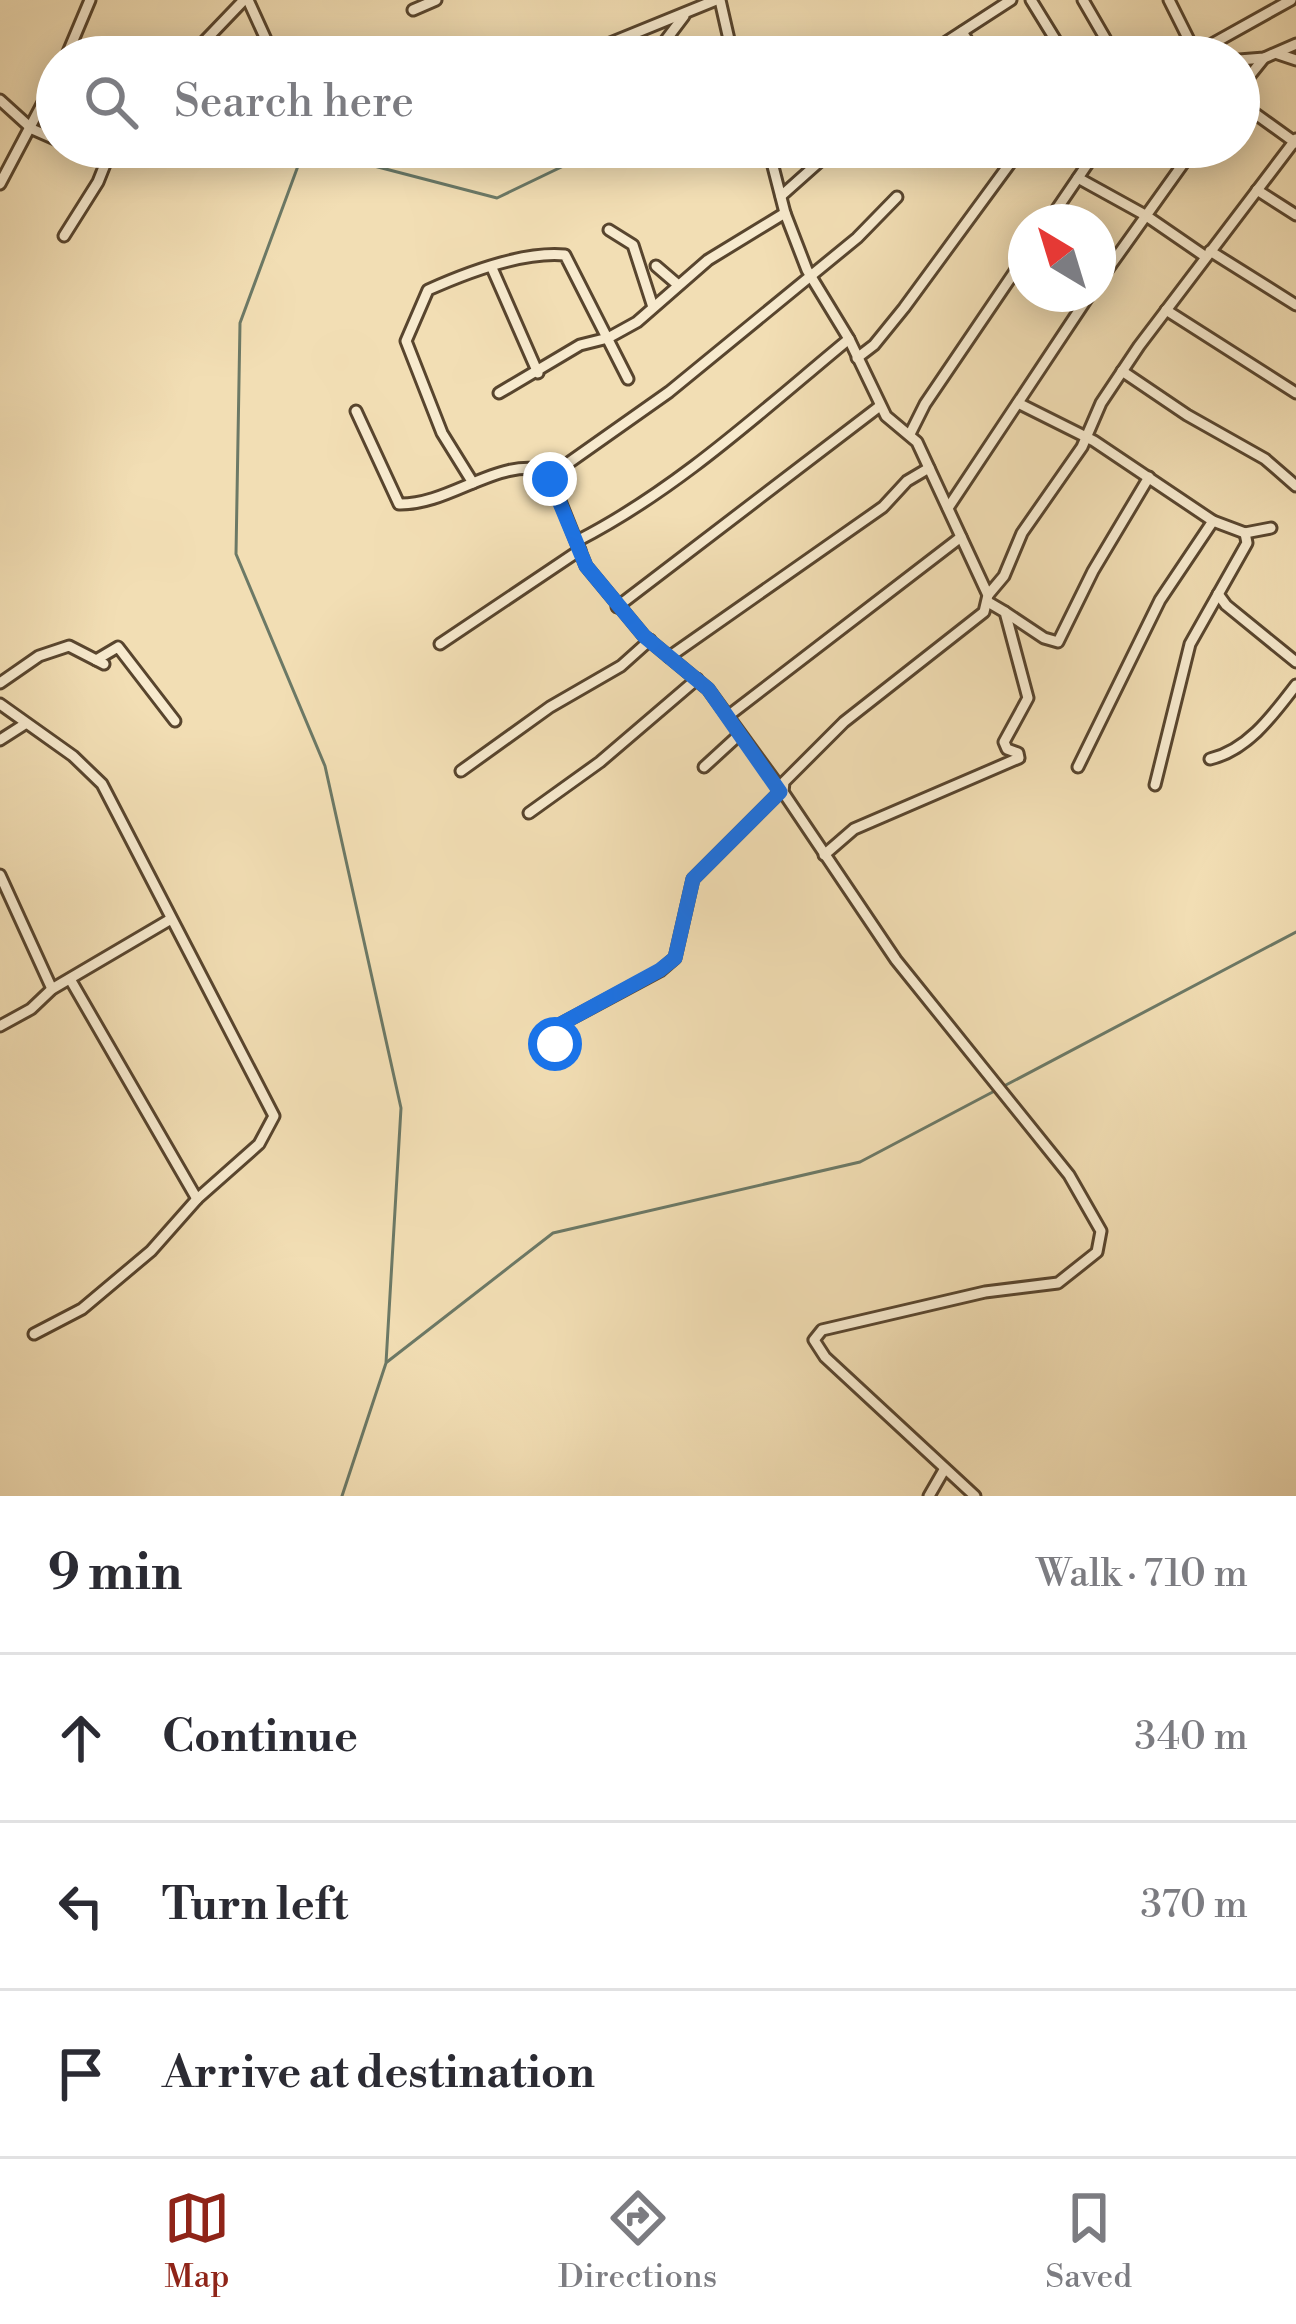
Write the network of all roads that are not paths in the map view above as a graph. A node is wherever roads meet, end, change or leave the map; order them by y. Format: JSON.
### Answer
{"nodes":[{"id":1,"x":90,"y":0,"type":"edge"},
{"id":2,"x":246,"y":0,"type":"edge"},
{"id":3,"x":436,"y":0,"type":"edge"},
{"id":4,"x":718,"y":0,"type":"edge"},
{"id":5,"x":1011,"y":0,"type":"edge"},
{"id":6,"x":1031,"y":0,"type":"edge"},
{"id":7,"x":1083,"y":0,"type":"edge"},
{"id":8,"x":1169,"y":0,"type":"edge"},
{"id":9,"x":1291,"y":0,"type":"edge"},
{"id":10,"x":412,"y":10,"type":"dead end"},
{"id":11,"x":684,"y":16,"type":"junction"},
{"id":12,"x":962,"y":32,"type":"junction"},
{"id":13,"x":75,"y":36,"type":"edge"},
{"id":14,"x":209,"y":36,"type":"edge"},
{"id":15,"x":264,"y":36,"type":"edge"},
{"id":16,"x":624,"y":36,"type":"edge"},
{"id":17,"x":669,"y":36,"type":"edge"},
{"id":18,"x":727,"y":36,"type":"edge"},
{"id":19,"x":956,"y":36,"type":"edge"},
{"id":20,"x":965,"y":36,"type":"edge"},
{"id":21,"x":1053,"y":36,"type":"edge"},
{"id":22,"x":1104,"y":36,"type":"edge"},
{"id":23,"x":1187,"y":36,"type":"edge"},
{"id":24,"x":1229,"y":36,"type":"edge"},
{"id":25,"x":1296,"y":44,"type":"edge"},
{"id":26,"x":1278,"y":54,"type":"junction"},
{"id":27,"x":1260,"y":58,"type":"edge"},
{"id":28,"x":1264,"y":58,"type":"junction"},
{"id":29,"x":1296,"y":60,"type":"edge"},
{"id":30,"x":1260,"y":63,"type":"edge"},
{"id":31,"x":0,"y":100,"type":"edge"},
{"id":32,"x":1260,"y":117,"type":"edge"},
{"id":33,"x":36,"y":121,"type":"edge"},
{"id":34,"x":32,"y":129,"type":"junction"},
{"id":35,"x":36,"y":131,"type":"edge"},
{"id":36,"x":1295,"y":142,"type":"edge"},
{"id":37,"x":103,"y":168,"type":"edge"},
{"id":38,"x":774,"y":168,"type":"edge"},
{"id":39,"x":812,"y":168,"type":"edge"},
{"id":40,"x":1007,"y":168,"type":"edge"},
{"id":41,"x":1085,"y":168,"type":"edge"},
{"id":42,"x":1180,"y":168,"type":"edge"},
{"id":43,"x":1078,"y":178,"type":"junction"},
{"id":44,"x":0,"y":184,"type":"edge"},
{"id":45,"x":1257,"y":190,"type":"junction"},
{"id":46,"x":781,"y":196,"type":"junction"},
{"id":47,"x":897,"y":196,"type":"dead end"},
{"id":48,"x":1060,"y":204,"type":"edge"},
{"id":49,"x":784,"y":213,"type":"junction"},
{"id":50,"x":1296,"y":214,"type":"edge"},
{"id":51,"x":1145,"y":215,"type":"junction"},
{"id":52,"x":609,"y":230,"type":"dead end"},
{"id":53,"x":64,"y":236,"type":"dead end"},
{"id":54,"x":1208,"y":254,"type":"junction"},
{"id":55,"x":1116,"y":257,"type":"edge"},
{"id":56,"x":656,"y":266,"type":"dead end"},
{"id":57,"x":492,"y":268,"type":"junction"},
{"id":58,"x":809,"y":275,"type":"junction"},
{"id":59,"x":1008,"y":282,"type":"edge"},
{"id":60,"x":677,"y":284,"type":"junction"},
{"id":61,"x":1296,"y":304,"type":"edge"},
{"id":62,"x":653,"y":308,"type":"junction"},
{"id":63,"x":1166,"y":310,"type":"junction"},
{"id":64,"x":1078,"y":312,"type":"edge"},
{"id":65,"x":608,"y":338,"type":"junction"},
{"id":66,"x":849,"y":338,"type":"junction"},
{"id":67,"x":857,"y":358,"type":"junction"},
{"id":68,"x":1122,"y":371,"type":"junction"},
{"id":69,"x":538,"y":374,"type":"junction"},
{"id":70,"x":628,"y":379,"type":"dead end"},
{"id":71,"x":499,"y":393,"type":"dead end"},
{"id":72,"x":1296,"y":393,"type":"edge"},
{"id":73,"x":1018,"y":403,"type":"junction"},
{"id":74,"x":880,"y":406,"type":"junction"},
{"id":75,"x":356,"y":411,"type":"dead end"},
{"id":76,"x":910,"y":434,"type":"junction"},
{"id":77,"x":1085,"y":437,"type":"junction"},
{"id":78,"x":929,"y":468,"type":"junction"},
{"id":79,"x":552,"y":472,"type":"junction"},
{"id":80,"x":1148,"y":476,"type":"junction"},
{"id":81,"x":473,"y":483,"type":"junction"},
{"id":82,"x":1296,"y":486,"type":"edge"},
{"id":83,"x":947,"y":508,"type":"junction"},
{"id":84,"x":1214,"y":520,"type":"junction"},
{"id":85,"x":1271,"y":528,"type":"dead end"},
{"id":86,"x":1245,"y":533,"type":"junction"},
{"id":87,"x":961,"y":537,"type":"junction"},
{"id":88,"x":578,"y":546,"type":"junction"},
{"id":89,"x":1218,"y":594,"type":"junction"},
{"id":90,"x":988,"y":598,"type":"junction"},
{"id":91,"x":617,"y":607,"type":"junction"},
{"id":92,"x":1005,"y":612,"type":"junction"},
{"id":93,"x":650,"y":640,"type":"junction"},
{"id":94,"x":440,"y":644,"type":"dead end"},
{"id":95,"x":670,"y":657,"type":"junction"},
{"id":96,"x":1296,"y":662,"type":"edge"},
{"id":97,"x":697,"y":679,"type":"junction"},
{"id":98,"x":0,"y":683,"type":"edge"},
{"id":99,"x":1296,"y":686,"type":"edge"},
{"id":100,"x":0,"y":704,"type":"edge"},
{"id":101,"x":728,"y":716,"type":"junction"},
{"id":102,"x":175,"y":721,"type":"dead end"},
{"id":103,"x":25,"y":724,"type":"junction"},
{"id":104,"x":740,"y":734,"type":"junction"},
{"id":105,"x":0,"y":740,"type":"edge"},
{"id":106,"x":1210,"y":759,"type":"dead end"},
{"id":107,"x":704,"y":767,"type":"dead end"},
{"id":108,"x":1078,"y":767,"type":"dead end"},
{"id":109,"x":461,"y":772,"type":"dead end"},
{"id":110,"x":1155,"y":784,"type":"dead end"},
{"id":111,"x":781,"y":792,"type":"junction"},
{"id":112,"x":529,"y":813,"type":"dead end"},
{"id":113,"x":824,"y":856,"type":"junction"},
{"id":114,"x":0,"y":875,"type":"edge"},
{"id":115,"x":171,"y":919,"type":"junction"},
{"id":116,"x":70,"y":979,"type":"junction"},
{"id":117,"x":52,"y":989,"type":"junction"},
{"id":118,"x":0,"y":1026,"type":"edge"},
{"id":119,"x":555,"y":1044,"type":"dead end"},
{"id":120,"x":197,"y":1199,"type":"junction"},
{"id":121,"x":34,"y":1334,"type":"dead end"},
{"id":122,"x":944,"y":1470,"type":"junction"},
{"id":123,"x":928,"y":1496,"type":"edge"},
{"id":124,"x":975,"y":1496,"type":"edge"}],
"edges":[{"from":1,"to":13,"type":"street"},
{"from":2,"to":14,"type":"street"},
{"from":2,"to":15,"type":"street"},
{"from":3,"to":10,"type":"street"},
{"from":4,"to":11,"type":"street"},
{"from":4,"to":18,"type":"street"},
{"from":5,"to":12,"type":"street"},
{"from":6,"to":21,"type":"street"},
{"from":7,"to":22,"type":"street"},
{"from":8,"to":23,"type":"street"},
{"from":9,"to":24,"type":"street"},
{"from":11,"to":16,"type":"street"},
{"from":11,"to":17,"type":"street"},
{"from":12,"to":19,"type":"street"},
{"from":12,"to":20,"type":"street"},
{"from":25,"to":26,"type":"street"},
{"from":26,"to":28,"type":"street"},
{"from":26,"to":29,"type":"street"},
{"from":27,"to":28,"type":"street"},
{"from":28,"to":30,"type":"street"},
{"from":31,"to":34,"type":"street"},
{"from":32,"to":36,"type":"street"},
{"from":33,"to":34,"type":"street"},
{"from":34,"to":35,"type":"street"},
{"from":34,"to":44,"type":"street"},
{"from":36,"to":45,"type":"street"},
{"from":37,"to":53,"type":"street"},
{"from":38,"to":46,"type":"street"},
{"from":39,"to":46,"type":"street"},
{"from":40,"to":67,"type":"street"},
{"from":41,"to":43,"type":"street"},
{"from":42,"to":51,"type":"street"},
{"from":43,"to":48,"type":"street"},
{"from":43,"to":51,"type":"street"},
{"from":45,"to":50,"type":"street"},
{"from":45,"to":54,"type":"street"},
{"from":46,"to":49,"type":"street"},
{"from":47,"to":58,"type":"street"},
{"from":49,"to":58,"type":"street"},
{"from":49,"to":60,"type":"street"},
{"from":51,"to":54,"type":"street"},
{"from":51,"to":55,"type":"street"},
{"from":52,"to":62,"type":"street"},
{"from":54,"to":61,"type":"street"},
{"from":54,"to":63,"type":"street"},
{"from":56,"to":60,"type":"street"},
{"from":57,"to":65,"type":"street"},
{"from":57,"to":69,"type":"street"},
{"from":57,"to":81,"type":"street"},
{"from":58,"to":66,"type":"street"},
{"from":58,"to":79,"type":"street"},
{"from":59,"to":76,"type":"street"},
{"from":60,"to":62,"type":"street"},
{"from":62,"to":65,"type":"street"},
{"from":63,"to":68,"type":"street"},
{"from":63,"to":72,"type":"street"},
{"from":64,"to":73,"type":"street"},
{"from":65,"to":69,"type":"street"},
{"from":65,"to":70,"type":"street"},
{"from":66,"to":67,"type":"street"},
{"from":66,"to":88,"type":"street"},
{"from":67,"to":74,"type":"street"},
{"from":68,"to":77,"type":"street"},
{"from":68,"to":82,"type":"street"},
{"from":69,"to":71,"type":"street"},
{"from":73,"to":77,"type":"street"},
{"from":73,"to":83,"type":"street"},
{"from":74,"to":76,"type":"street"},
{"from":74,"to":91,"type":"street"},
{"from":75,"to":81,"type":"street"},
{"from":76,"to":78,"type":"street"},
{"from":77,"to":80,"type":"street"},
{"from":77,"to":90,"type":"street"},
{"from":78,"to":83,"type":"street"},
{"from":78,"to":95,"type":"street"},
{"from":79,"to":81,"type":"street"},
{"from":79,"to":88,"type":"street"},
{"from":80,"to":84,"type":"street"},
{"from":80,"to":92,"type":"street"},
{"from":83,"to":87,"type":"street"},
{"from":84,"to":86,"type":"street"},
{"from":84,"to":108,"type":"street"},
{"from":85,"to":86,"type":"street"},
{"from":86,"to":89,"type":"street"},
{"from":87,"to":90,"type":"street"},
{"from":87,"to":101,"type":"street"},
{"from":88,"to":91,"type":"street"},
{"from":88,"to":94,"type":"street"},
{"from":89,"to":96,"type":"street"},
{"from":89,"to":110,"type":"street"},
{"from":90,"to":92,"type":"street"},
{"from":90,"to":111,"type":"street"},
{"from":91,"to":93,"type":"street"},
{"from":92,"to":113,"type":"street"},
{"from":93,"to":95,"type":"street"},
{"from":93,"to":109,"type":"street"},
{"from":95,"to":97,"type":"street"},
{"from":97,"to":101,"type":"street"},
{"from":97,"to":112,"type":"street"},
{"from":98,"to":102,"type":"street"},
{"from":99,"to":106,"type":"street"},
{"from":100,"to":103,"type":"street"},
{"from":101,"to":104,"type":"street"},
{"from":103,"to":105,"type":"street"},
{"from":103,"to":115,"type":"street"},
{"from":104,"to":107,"type":"street"},
{"from":104,"to":111,"type":"street"},
{"from":111,"to":113,"type":"street"},
{"from":111,"to":119,"type":"street"},
{"from":113,"to":122,"type":"street"},
{"from":114,"to":117,"type":"street"},
{"from":115,"to":116,"type":"street"},
{"from":115,"to":120,"type":"street"},
{"from":116,"to":117,"type":"street"},
{"from":116,"to":120,"type":"street"},
{"from":117,"to":118,"type":"street"},
{"from":120,"to":121,"type":"street"},
{"from":122,"to":123,"type":"street"},
{"from":122,"to":124,"type":"street"}]}
